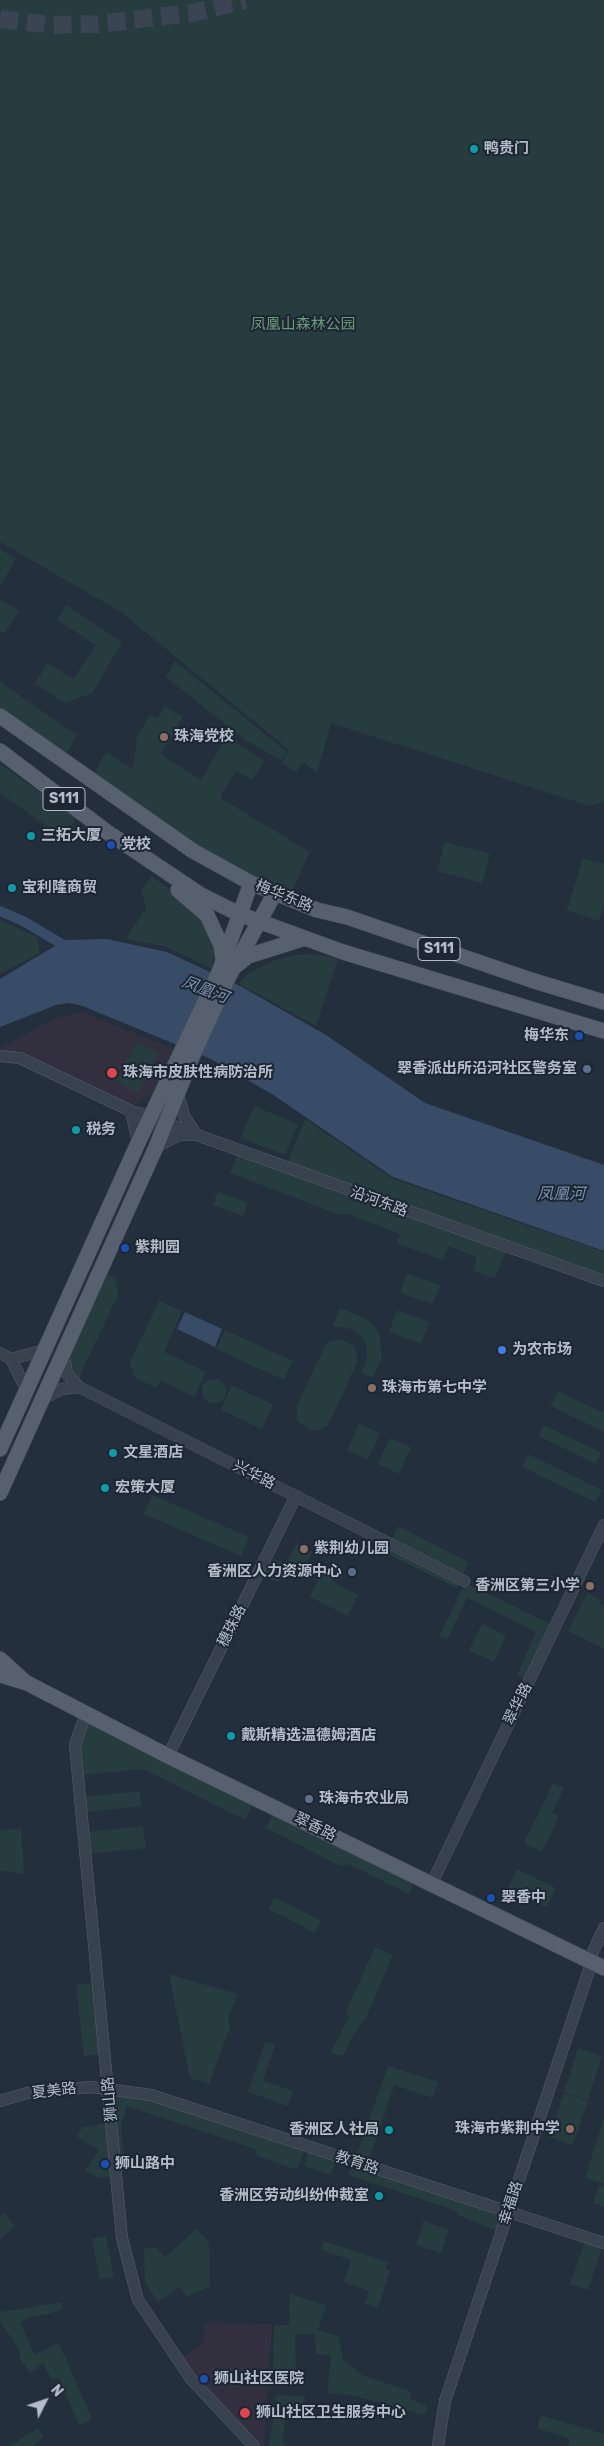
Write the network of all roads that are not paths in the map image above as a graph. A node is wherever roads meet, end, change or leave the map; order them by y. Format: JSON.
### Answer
{"nodes":[{"id":1,"x":0,"y":716,"type":"edge"},
{"id":2,"x":0,"y":751,"type":"edge"},
{"id":3,"x":129,"y":846,"type":"junction"},
{"id":4,"x":251,"y":883,"type":"junction"},
{"id":5,"x":275,"y":893,"type":"junction"},
{"id":6,"x":239,"y":914,"type":"junction"},
{"id":7,"x":260,"y":923,"type":"junction"},
{"id":8,"x":305,"y":938,"type":"junction"},
{"id":9,"x":227,"y":969,"type":"junction"},
{"id":10,"x":604,"y":1002,"type":"edge"},
{"id":11,"x":604,"y":1031,"type":"edge"},
{"id":12,"x":188,"y":1054,"type":"junction"},
{"id":13,"x":0,"y":1056,"type":"edge"},
{"id":14,"x":178,"y":1095,"type":"junction"},
{"id":15,"x":131,"y":1111,"type":"junction"},
{"id":16,"x":150,"y":1116,"type":"junction"},
{"id":17,"x":166,"y":1122,"type":"junction"},
{"id":18,"x":197,"y":1135,"type":"junction"},
{"id":19,"x":138,"y":1143,"type":"junction"},
{"id":20,"x":156,"y":1147,"type":"junction"},
{"id":21,"x":604,"y":1281,"type":"edge"},
{"id":22,"x":44,"y":1350,"type":"junction"},
{"id":23,"x":63,"y":1351,"type":"junction"},
{"id":24,"x":0,"y":1353,"type":"edge"},
{"id":25,"x":11,"y":1359,"type":"junction"},
{"id":26,"x":79,"y":1387,"type":"junction"},
{"id":27,"x":26,"y":1389,"type":"junction"},
{"id":28,"x":42,"y":1398,"type":"junction"},
{"id":29,"x":0,"y":1449,"type":"edge"},
{"id":30,"x":0,"y":1493,"type":"edge"},
{"id":31,"x":296,"y":1496,"type":"junction"},
{"id":32,"x":604,"y":1525,"type":"edge"},
{"id":33,"x":464,"y":1580,"type":"dead end"},
{"id":34,"x":0,"y":1659,"type":"edge"},
{"id":35,"x":0,"y":1675,"type":"edge"},
{"id":36,"x":27,"y":1683,"type":"junction"},
{"id":37,"x":86,"y":1713,"type":"junction"},
{"id":38,"x":168,"y":1756,"type":"junction"},
{"id":39,"x":432,"y":1883,"type":"junction"},
{"id":40,"x":604,"y":1928,"type":"edge"},
{"id":41,"x":595,"y":1963,"type":"edge"},
{"id":42,"x":109,"y":2088,"type":"junction"},
{"id":43,"x":0,"y":2101,"type":"edge"},
{"id":44,"x":508,"y":2212,"type":"junction"},
{"id":45,"x":604,"y":2243,"type":"edge"},
{"id":46,"x":254,"y":2446,"type":"edge"},
{"id":47,"x":438,"y":2446,"type":"edge"}],
"edges":[{"from":1,"to":4,"type":"main road","name":"梅华东路","number":"S111"},
{"from":2,"to":3,"type":"main road","name":"梅华东路","number":"S111"},
{"from":3,"to":6,"type":"main road","name":"梅华东路","number":"S111"},
{"from":3,"to":9,"type":"main road"},
{"from":4,"to":5,"type":"main road","name":"梅华东路","number":"S111"},
{"from":4,"to":6,"type":"main road"},
{"from":5,"to":7,"type":"main road"},
{"from":5,"to":10,"type":"main road","name":"梅华东路","number":"S111"},
{"from":6,"to":7,"type":"main road","name":"梅华东路","number":"S111"},
{"from":6,"to":9,"type":"main road"},
{"from":7,"to":8,"type":"main road","name":"梅华东路","number":"S111"},
{"from":7,"to":9,"type":"main road"},
{"from":8,"to":9,"type":"main road"},
{"from":8,"to":11,"type":"main road","name":"梅华东路","number":"S111"},
{"from":9,"to":12,"type":"main road"},
{"from":12,"to":14,"type":"main road"},
{"from":12,"to":16,"type":"main road"},
{"from":13,"to":15,"type":"street"},
{"from":14,"to":17,"type":"main road"},
{"from":14,"to":18,"type":"street"},
{"from":15,"to":16,"type":"street"},
{"from":15,"to":19,"type":"street"},
{"from":16,"to":17,"type":"street"},
{"from":16,"to":19,"type":"main road"},
{"from":17,"to":18,"type":"street"},
{"from":17,"to":20,"type":"main road"},
{"from":18,"to":20,"type":"street","name":"沿河东路"},
{"from":18,"to":21,"type":"street","name":"沿河东路"},
{"from":19,"to":22,"type":"main road"},
{"from":20,"to":23,"type":"main road"},
{"from":22,"to":25,"type":"street"},
{"from":22,"to":27,"type":"main road"},
{"from":23,"to":26,"type":"street"},
{"from":23,"to":28,"type":"main road"},
{"from":24,"to":25,"type":"street"},
{"from":25,"to":27,"type":"street"},
{"from":26,"to":28,"type":"street"},
{"from":26,"to":31,"type":"street","name":"兴华路"},
{"from":27,"to":29,"type":"main road"},
{"from":28,"to":30,"type":"main road"},
{"from":31,"to":33,"type":"street","name":"兴华路"},
{"from":31,"to":38,"type":"street","name":"穗珠路"},
{"from":32,"to":39,"type":"street","name":"翠华路"},
{"from":34,"to":36,"type":"main road"},
{"from":35,"to":36,"type":"main road"},
{"from":36,"to":37,"type":"main road","name":"翠香路"},
{"from":37,"to":38,"type":"main road","name":"翠香路"},
{"from":37,"to":42,"type":"street","name":"狮山路"},
{"from":38,"to":39,"type":"main road","name":"翠香路"},
{"from":39,"to":41,"type":"main road","name":"翠香路"},
{"from":40,"to":41,"type":"street","name":"幸福路"},
{"from":41,"to":44,"type":"street","name":"幸福路"},
{"from":42,"to":43,"type":"street","name":"夏美路"},
{"from":42,"to":44,"type":"street","name":"教育路"},
{"from":42,"to":46,"type":"street","name":"狮山路"},
{"from":44,"to":45,"type":"street","name":"教育路"},
{"from":44,"to":47,"type":"street","name":"幸福路"}]}
